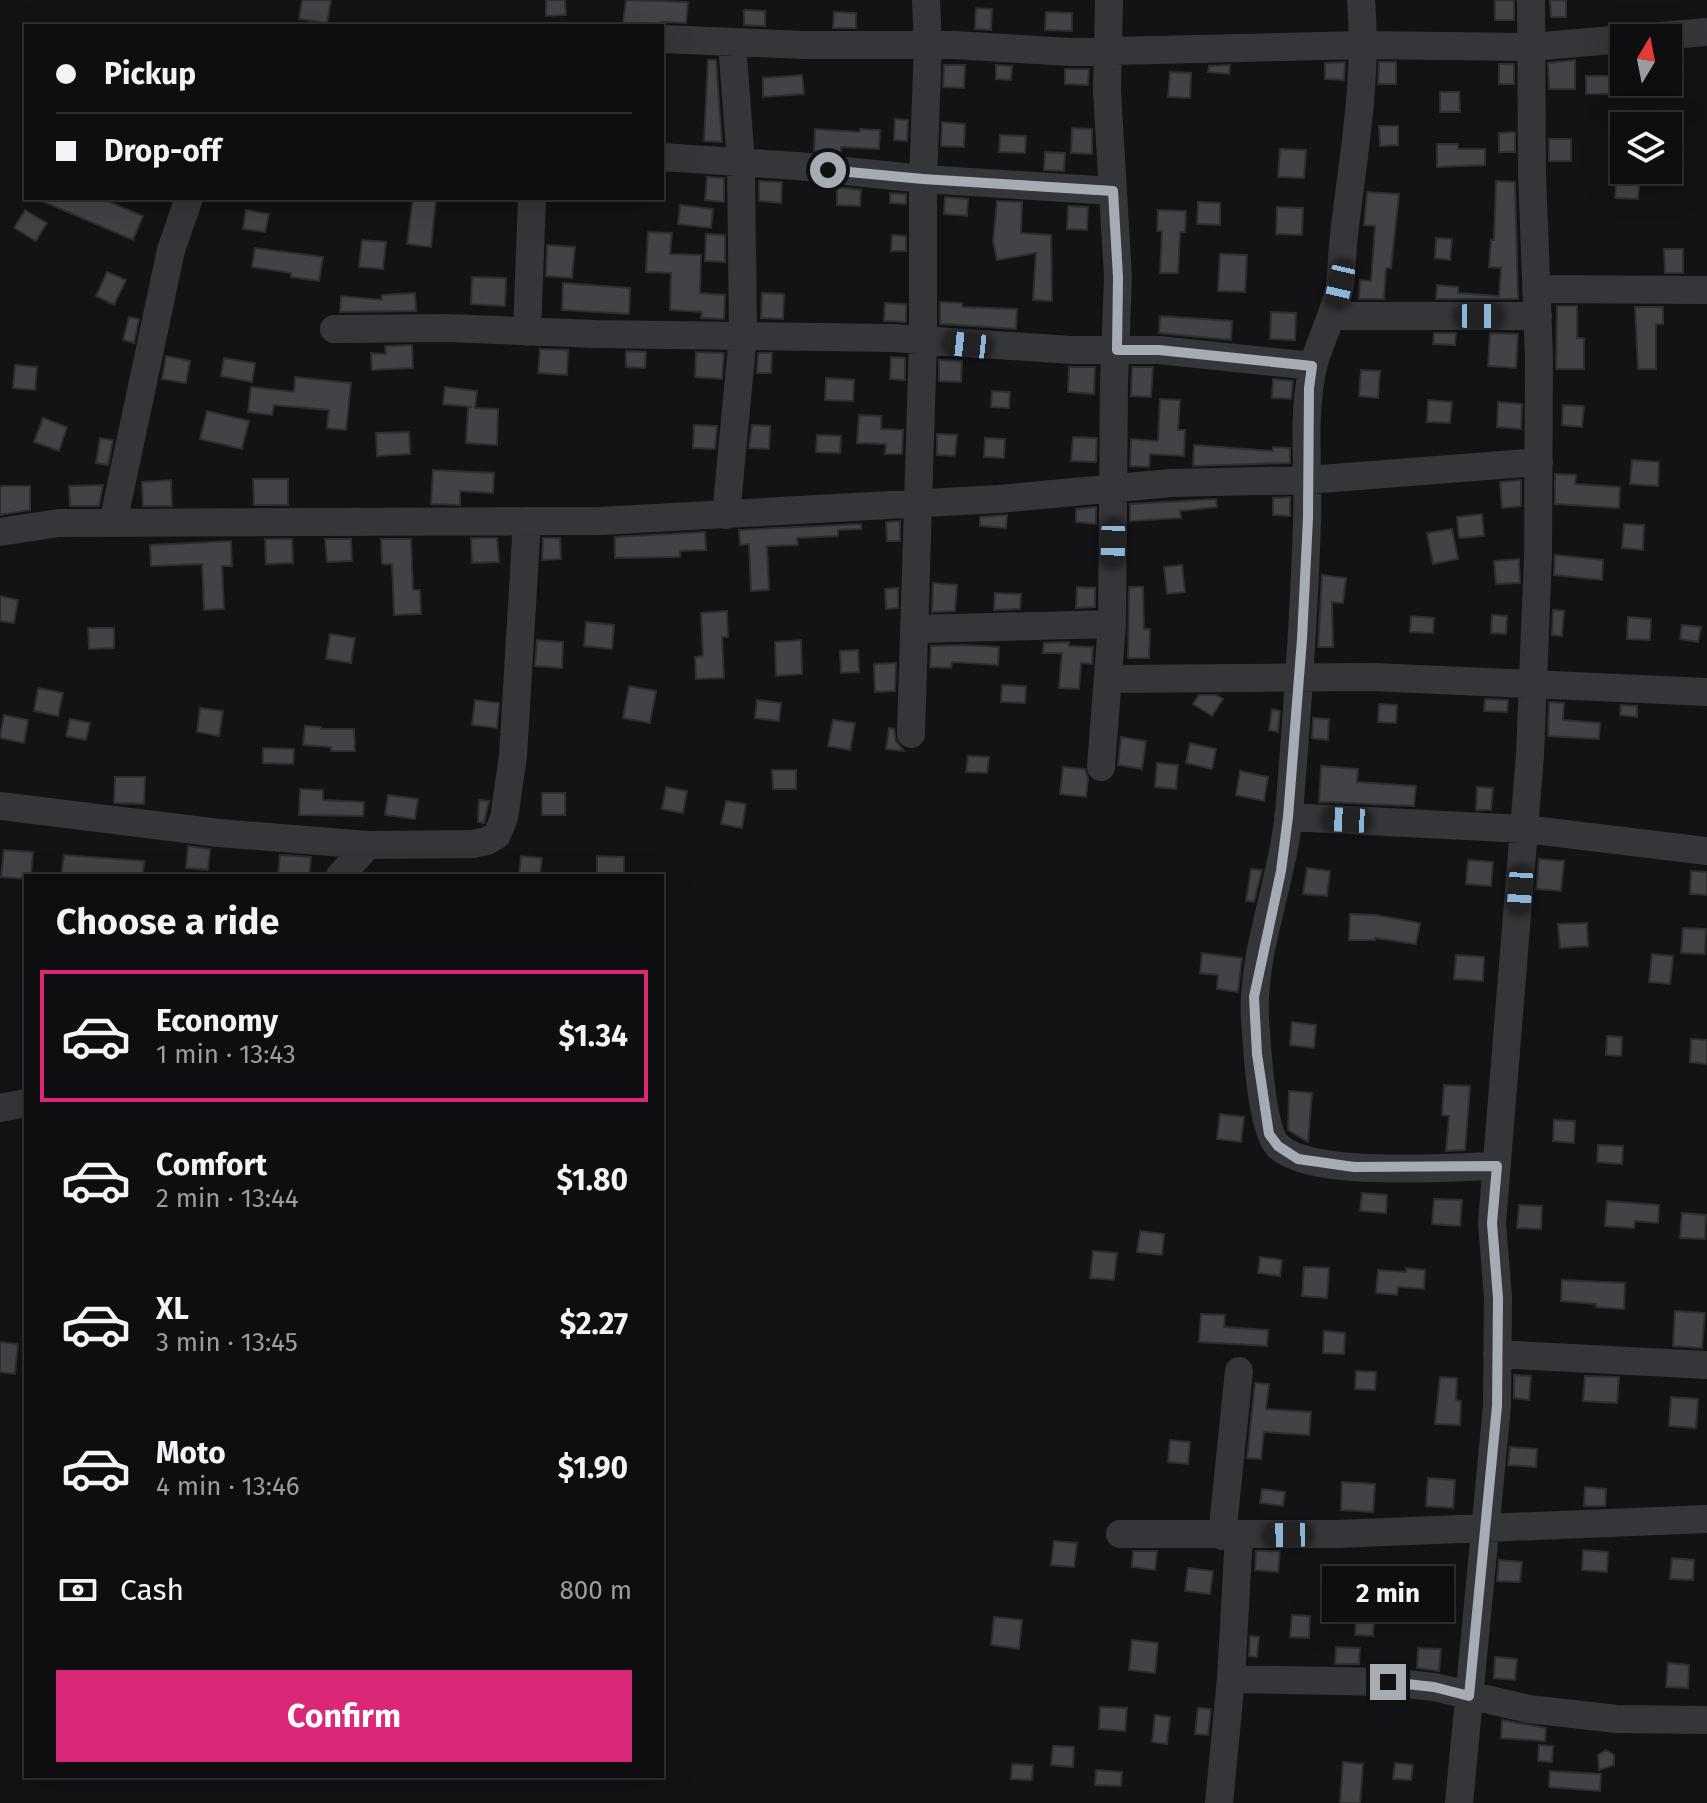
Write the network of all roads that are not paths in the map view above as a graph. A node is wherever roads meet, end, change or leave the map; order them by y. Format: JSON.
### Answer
{"nodes":[{"id":1,"x":926,"y":0,"type":"edge"},
{"id":2,"x":1109,"y":0,"type":"edge"},
{"id":3,"x":1361,"y":0,"type":"edge"},
{"id":4,"x":1531,"y":0,"type":"edge"},
{"id":5,"x":1707,"y":32,"type":"edge"},
{"id":6,"x":1682,"y":34,"type":"edge"},
{"id":7,"x":664,"y":39,"type":"edge"},
{"id":8,"x":1610,"y":40,"type":"edge"},
{"id":9,"x":732,"y":43,"type":"junction"},
{"id":10,"x":1363,"y":45,"type":"junction"},
{"id":11,"x":928,"y":46,"type":"junction"},
{"id":12,"x":1531,"y":47,"type":"junction"},
{"id":13,"x":1107,"y":51,"type":"junction"},
{"id":14,"x":664,"y":157,"type":"edge"},
{"id":15,"x":741,"y":163,"type":"junction"},
{"id":16,"x":923,"y":179,"type":"junction"},
{"id":17,"x":1113,"y":191,"type":"junction"},
{"id":18,"x":188,"y":200,"type":"edge"},
{"id":19,"x":532,"y":200,"type":"edge"},
{"id":20,"x":1707,"y":290,"type":"edge"},
{"id":21,"x":1537,"y":302,"type":"junction"},
{"id":22,"x":1332,"y":316,"type":"junction"},
{"id":23,"x":334,"y":329,"type":"dead end"},
{"id":24,"x":527,"y":332,"type":"junction"},
{"id":25,"x":743,"y":335,"type":"junction"},
{"id":26,"x":923,"y":340,"type":"junction"},
{"id":27,"x":1117,"y":350,"type":"junction"},
{"id":28,"x":1312,"y":366,"type":"junction"},
{"id":29,"x":1539,"y":462,"type":"junction"},
{"id":30,"x":1308,"y":480,"type":"junction"},
{"id":31,"x":1113,"y":488,"type":"junction"},
{"id":32,"x":918,"y":503,"type":"junction"},
{"id":33,"x":726,"y":515,"type":"junction"},
{"id":34,"x":527,"y":521,"type":"junction"},
{"id":35,"x":113,"y":523,"type":"junction"},
{"id":36,"x":0,"y":532,"type":"edge"},
{"id":37,"x":1112,"y":624,"type":"junction"},
{"id":38,"x":914,"y":629,"type":"junction"},
{"id":39,"x":1299,"y":676,"type":"junction"},
{"id":40,"x":1108,"y":679,"type":"junction"},
{"id":41,"x":1533,"y":684,"type":"junction"},
{"id":42,"x":1707,"y":692,"type":"edge"},
{"id":43,"x":911,"y":734,"type":"dead end"},
{"id":44,"x":1101,"y":767,"type":"dead end"},
{"id":45,"x":0,"y":806,"type":"edge"},
{"id":46,"x":1288,"y":817,"type":"junction"},
{"id":47,"x":1524,"y":829,"type":"junction"},
{"id":48,"x":368,"y":845,"type":"junction"},
{"id":49,"x":1707,"y":851,"type":"edge"},
{"id":50,"x":342,"y":874,"type":"edge"},
{"id":51,"x":24,"y":1103,"type":"edge"},
{"id":52,"x":0,"y":1108,"type":"edge"},
{"id":53,"x":1497,"y":1166,"type":"junction"},
{"id":54,"x":1497,"y":1354,"type":"junction"},
{"id":55,"x":1707,"y":1365,"type":"edge"},
{"id":56,"x":1239,"y":1371,"type":"dead end"},
{"id":57,"x":1707,"y":1519,"type":"edge"},
{"id":58,"x":1485,"y":1529,"type":"junction"},
{"id":59,"x":1120,"y":1534,"type":"dead end"},
{"id":60,"x":1230,"y":1536,"type":"junction"},
{"id":61,"x":1231,"y":1679,"type":"junction"},
{"id":62,"x":1469,"y":1696,"type":"junction"},
{"id":63,"x":1707,"y":1720,"type":"edge"},
{"id":64,"x":1219,"y":1803,"type":"edge"},
{"id":65,"x":1459,"y":1803,"type":"edge"}],
"edges":[{"from":1,"to":11,"type":"street"},
{"from":2,"to":13,"type":"street"},
{"from":3,"to":10,"type":"street"},
{"from":4,"to":12,"type":"street"},
{"from":5,"to":6,"type":"street"},
{"from":7,"to":9,"type":"street"},
{"from":8,"to":12,"type":"street"},
{"from":9,"to":11,"type":"street"},
{"from":9,"to":15,"type":"street"},
{"from":10,"to":12,"type":"street"},
{"from":10,"to":13,"type":"street"},
{"from":10,"to":22,"type":"street"},
{"from":11,"to":13,"type":"street"},
{"from":11,"to":16,"type":"street"},
{"from":12,"to":21,"type":"street"},
{"from":13,"to":17,"type":"street"},
{"from":14,"to":15,"type":"street"},
{"from":15,"to":16,"type":"street"},
{"from":15,"to":25,"type":"street"},
{"from":16,"to":17,"type":"street"},
{"from":16,"to":26,"type":"street"},
{"from":17,"to":27,"type":"street"},
{"from":18,"to":35,"type":"street"},
{"from":19,"to":24,"type":"street"},
{"from":20,"to":21,"type":"street"},
{"from":21,"to":22,"type":"street"},
{"from":21,"to":29,"type":"street"},
{"from":22,"to":28,"type":"street"},
{"from":23,"to":24,"type":"street"},
{"from":24,"to":25,"type":"street"},
{"from":25,"to":26,"type":"street"},
{"from":25,"to":33,"type":"street"},
{"from":26,"to":27,"type":"street"},
{"from":26,"to":32,"type":"street"},
{"from":27,"to":28,"type":"street"},
{"from":27,"to":31,"type":"street"},
{"from":28,"to":30,"type":"street"},
{"from":29,"to":30,"type":"street"},
{"from":29,"to":41,"type":"street"},
{"from":30,"to":31,"type":"street"},
{"from":30,"to":39,"type":"street"},
{"from":31,"to":32,"type":"street"},
{"from":31,"to":37,"type":"street"},
{"from":32,"to":33,"type":"street"},
{"from":32,"to":38,"type":"street"},
{"from":33,"to":34,"type":"street"},
{"from":34,"to":35,"type":"street"},
{"from":34,"to":48,"type":"street"},
{"from":35,"to":36,"type":"street"},
{"from":37,"to":38,"type":"street"},
{"from":37,"to":40,"type":"street"},
{"from":38,"to":43,"type":"street"},
{"from":39,"to":40,"type":"street"},
{"from":39,"to":41,"type":"street"},
{"from":39,"to":46,"type":"street"},
{"from":40,"to":44,"type":"street"},
{"from":41,"to":42,"type":"street"},
{"from":41,"to":47,"type":"street"},
{"from":45,"to":48,"type":"street"},
{"from":46,"to":47,"type":"street"},
{"from":46,"to":53,"type":"street"},
{"from":47,"to":49,"type":"street"},
{"from":47,"to":53,"type":"street"},
{"from":48,"to":50,"type":"street"},
{"from":51,"to":52,"type":"street"},
{"from":53,"to":54,"type":"street"},
{"from":54,"to":55,"type":"street"},
{"from":54,"to":58,"type":"street"},
{"from":56,"to":60,"type":"street"},
{"from":57,"to":58,"type":"street"},
{"from":58,"to":60,"type":"street"},
{"from":58,"to":62,"type":"street"},
{"from":59,"to":60,"type":"street"},
{"from":60,"to":61,"type":"street"},
{"from":61,"to":62,"type":"street"},
{"from":61,"to":64,"type":"street"},
{"from":62,"to":63,"type":"street"},
{"from":62,"to":65,"type":"street"}]}
